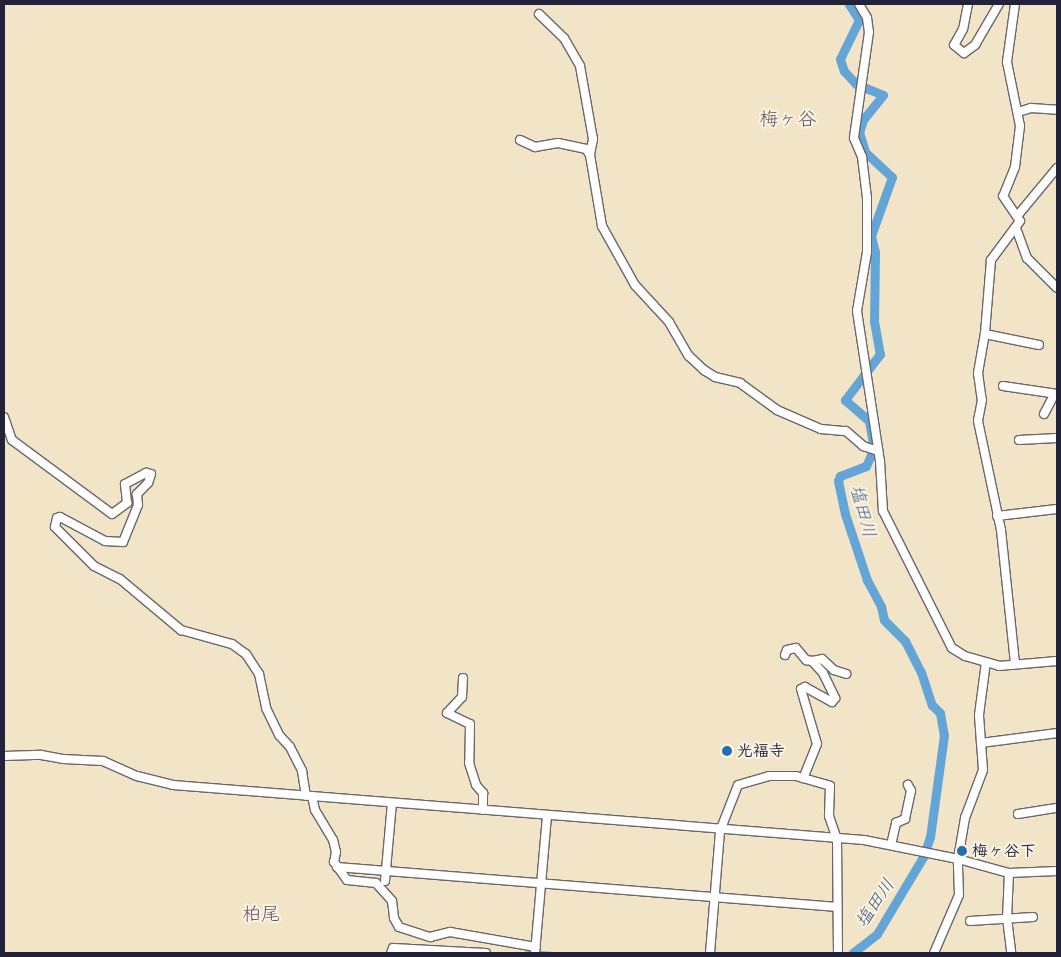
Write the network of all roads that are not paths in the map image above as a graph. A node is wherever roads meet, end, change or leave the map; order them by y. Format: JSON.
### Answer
{"nodes":[{"id":1,"x":859,"y":4,"type":"edge"},
{"id":2,"x":968,"y":4,"type":"edge"},
{"id":3,"x":999,"y":4,"type":"edge"},
{"id":4,"x":1015,"y":4,"type":"edge"},
{"id":5,"x":539,"y":14,"type":"dead end"},
{"id":6,"x":1057,"y":110,"type":"edge"},
{"id":7,"x":1018,"y":112,"type":"junction"},
{"id":8,"x":520,"y":140,"type":"dead end"},
{"id":9,"x":590,"y":155,"type":"junction"},
{"id":10,"x":1057,"y":168,"type":"edge"},
{"id":11,"x":1018,"y":215,"type":"junction"},
{"id":12,"x":1016,"y":228,"type":"junction"},
{"id":13,"x":1057,"y":288,"type":"edge"},
{"id":14,"x":985,"y":334,"type":"junction"},
{"id":15,"x":1038,"y":345,"type":"dead end"},
{"id":16,"x":1003,"y":386,"type":"dead end"},
{"id":17,"x":1055,"y":395,"type":"edge"},
{"id":18,"x":1044,"y":414,"type":"dead end"},
{"id":19,"x":4,"y":417,"type":"edge"},
{"id":20,"x":1057,"y":438,"type":"edge"},
{"id":21,"x":1019,"y":440,"type":"dead end"},
{"id":22,"x":878,"y":451,"type":"junction"},
{"id":23,"x":1057,"y":509,"type":"edge"},
{"id":24,"x":996,"y":516,"type":"junction"},
{"id":25,"x":785,"y":655,"type":"dead end"},
{"id":26,"x":812,"y":661,"type":"junction"},
{"id":27,"x":1057,"y":661,"type":"edge"},
{"id":28,"x":986,"y":662,"type":"junction"},
{"id":29,"x":1015,"y":664,"type":"junction"},
{"id":30,"x":846,"y":674,"type":"dead end"},
{"id":31,"x":463,"y":678,"type":"dead end"},
{"id":32,"x":1057,"y":733,"type":"edge"},
{"id":33,"x":982,"y":743,"type":"junction"},
{"id":34,"x":4,"y":756,"type":"edge"},
{"id":35,"x":803,"y":778,"type":"junction"},
{"id":36,"x":908,"y":785,"type":"dead end"},
{"id":37,"x":309,"y":796,"type":"junction"},
{"id":38,"x":392,"y":802,"type":"junction"},
{"id":39,"x":1057,"y":808,"type":"edge"},
{"id":40,"x":483,"y":810,"type":"junction"},
{"id":41,"x":1018,"y":814,"type":"dead end"},
{"id":42,"x":548,"y":816,"type":"junction"},
{"id":43,"x":720,"y":830,"type":"junction"},
{"id":44,"x":837,"y":838,"type":"junction"},
{"id":45,"x":891,"y":845,"type":"junction"},
{"id":46,"x":958,"y":859,"type":"junction"},
{"id":47,"x":337,"y":867,"type":"junction"},
{"id":48,"x":386,"y":871,"type":"junction"},
{"id":49,"x":1057,"y":871,"type":"edge"},
{"id":50,"x":1009,"y":873,"type":"junction"},
{"id":51,"x":385,"y":881,"type":"dead end"},
{"id":52,"x":541,"y":883,"type":"junction"},
{"id":53,"x":715,"y":897,"type":"junction"},
{"id":54,"x":837,"y":907,"type":"junction"},
{"id":55,"x":1033,"y":917,"type":"dead end"},
{"id":56,"x":1007,"y":918,"type":"junction"},
{"id":57,"x":970,"y":921,"type":"dead end"},
{"id":58,"x":536,"y":950,"type":"edge"},
{"id":59,"x":391,"y":953,"type":"edge"},
{"id":60,"x":486,"y":953,"type":"edge"},
{"id":61,"x":710,"y":953,"type":"edge"},
{"id":62,"x":838,"y":953,"type":"edge"},
{"id":63,"x":934,"y":953,"type":"edge"},
{"id":64,"x":1011,"y":953,"type":"edge"}],
"edges":[{"from":1,"to":22,"type":"street"},
{"from":2,"to":3,"type":"street"},
{"from":4,"to":7,"type":"street"},
{"from":5,"to":9,"type":"street"},
{"from":6,"to":7,"type":"street"},
{"from":7,"to":11,"type":"street"},
{"from":8,"to":9,"type":"street"},
{"from":9,"to":22,"type":"street"},
{"from":10,"to":11,"type":"street"},
{"from":11,"to":12,"type":"street"},
{"from":12,"to":13,"type":"street"},
{"from":12,"to":14,"type":"street"},
{"from":14,"to":15,"type":"street"},
{"from":14,"to":24,"type":"street"},
{"from":16,"to":17,"type":"street"},
{"from":17,"to":18,"type":"street"},
{"from":19,"to":37,"type":"street"},
{"from":20,"to":21,"type":"street"},
{"from":22,"to":28,"type":"street"},
{"from":23,"to":24,"type":"street"},
{"from":24,"to":29,"type":"street"},
{"from":25,"to":26,"type":"street"},
{"from":26,"to":30,"type":"street"},
{"from":26,"to":35,"type":"street"},
{"from":27,"to":29,"type":"street"},
{"from":28,"to":29,"type":"street"},
{"from":28,"to":33,"type":"street"},
{"from":31,"to":40,"type":"street"},
{"from":32,"to":33,"type":"street"},
{"from":33,"to":46,"type":"street"},
{"from":34,"to":37,"type":"street"},
{"from":35,"to":43,"type":"street"},
{"from":35,"to":44,"type":"street"},
{"from":36,"to":45,"type":"street"},
{"from":37,"to":38,"type":"street"},
{"from":37,"to":47,"type":"street"},
{"from":38,"to":40,"type":"street"},
{"from":38,"to":48,"type":"street"},
{"from":39,"to":41,"type":"street"},
{"from":40,"to":42,"type":"street"},
{"from":42,"to":43,"type":"street"},
{"from":42,"to":52,"type":"street"},
{"from":43,"to":44,"type":"street"},
{"from":43,"to":53,"type":"street"},
{"from":44,"to":45,"type":"street"},
{"from":44,"to":54,"type":"street"},
{"from":45,"to":46,"type":"street"},
{"from":46,"to":50,"type":"street"},
{"from":46,"to":63,"type":"street"},
{"from":47,"to":48,"type":"street"},
{"from":47,"to":58,"type":"street"},
{"from":48,"to":51,"type":"street"},
{"from":48,"to":52,"type":"street"},
{"from":49,"to":50,"type":"street"},
{"from":50,"to":56,"type":"street"},
{"from":52,"to":53,"type":"street"},
{"from":52,"to":58,"type":"street"},
{"from":53,"to":54,"type":"street"},
{"from":53,"to":61,"type":"street"},
{"from":54,"to":62,"type":"street"},
{"from":55,"to":56,"type":"street"},
{"from":56,"to":57,"type":"street"},
{"from":56,"to":64,"type":"street"},
{"from":59,"to":60,"type":"street"}]}
